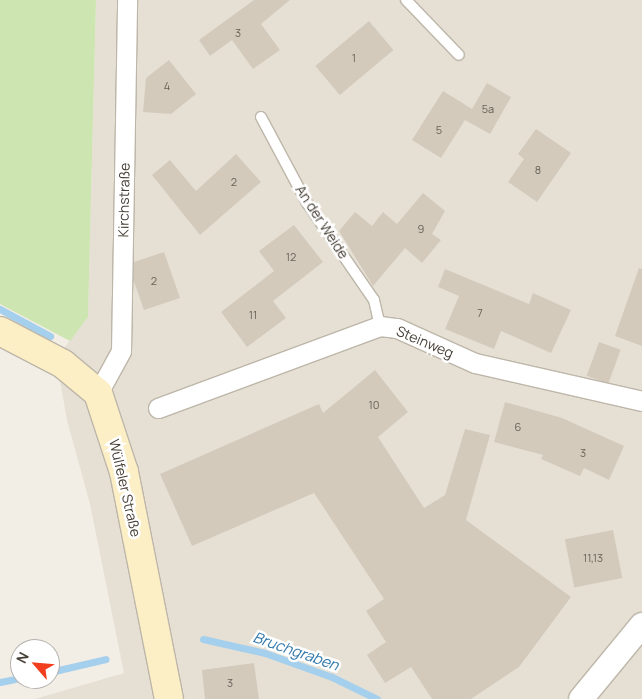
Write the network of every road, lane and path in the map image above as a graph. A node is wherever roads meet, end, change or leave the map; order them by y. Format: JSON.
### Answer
{"nodes":[{"id":1,"x":127,"y":0,"type":"edge"},
{"id":2,"x":406,"y":0,"type":"edge"},
{"id":3,"x":459,"y":55,"type":"dead end"},
{"id":4,"x":261,"y":117,"type":"dead end"},
{"id":5,"x":380,"y":326,"type":"junction"},
{"id":6,"x":0,"y":331,"type":"edge"},
{"id":7,"x":98,"y":393,"type":"junction"},
{"id":8,"x":642,"y":401,"type":"edge"},
{"id":9,"x":158,"y":408,"type":"dead end"},
{"id":10,"x":642,"y":625,"type":"edge"},
{"id":11,"x":169,"y":699,"type":"edge"},
{"id":12,"x":581,"y":699,"type":"edge"}],
"edges":[{"from":1,"to":7,"type":"street","name":"Kirchstraße"},
{"from":2,"to":3,"type":"lane"},
{"from":4,"to":5,"type":"lane","name":"An der Weide"},
{"from":5,"to":8,"type":"street","name":"Steinweg"},
{"from":5,"to":9,"type":"street","name":"Steinweg"},
{"from":6,"to":7,"type":"main road"},
{"from":7,"to":11,"type":"main road","name":"Wülfeler Straße"},
{"from":10,"to":12,"type":"street"}]}
